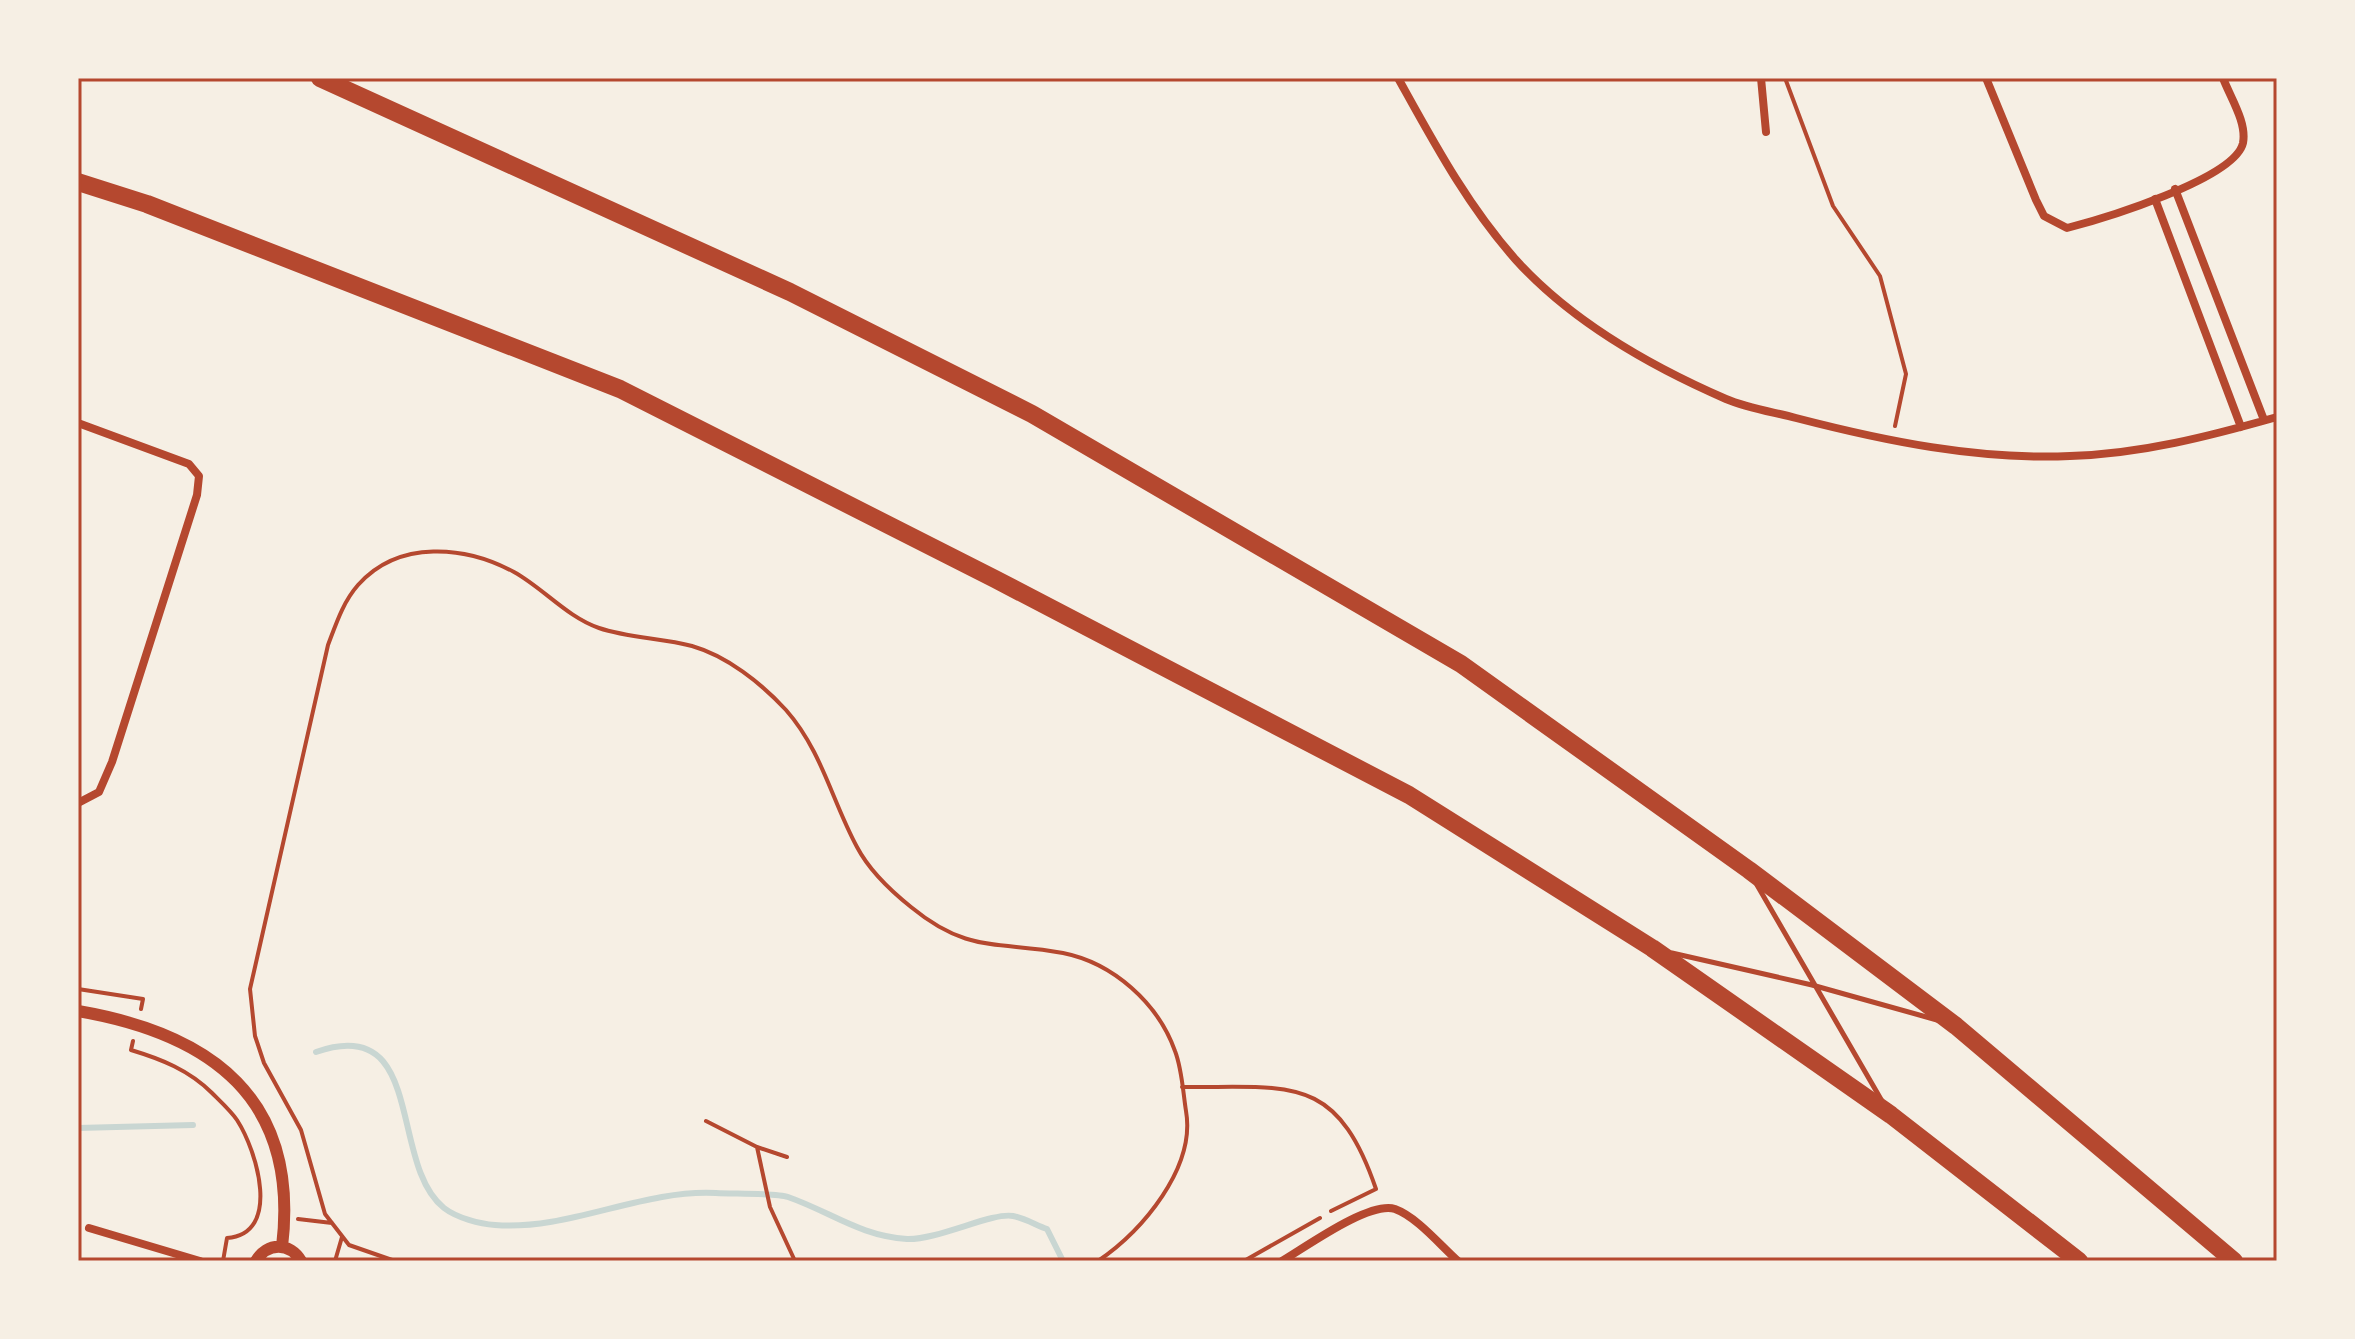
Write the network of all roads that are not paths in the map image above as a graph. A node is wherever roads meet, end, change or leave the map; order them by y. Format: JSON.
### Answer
{"nodes":[{"id":1,"x":320,"y":78,"type":"edge"},
{"id":2,"x":1398,"y":78,"type":"edge"},
{"id":3,"x":1761,"y":78,"type":"edge"},
{"id":4,"x":1986,"y":78,"type":"edge"},
{"id":5,"x":2223,"y":78,"type":"edge"},
{"id":6,"x":1766,"y":132,"type":"dead end"},
{"id":7,"x":78,"y":182,"type":"edge"},
{"id":8,"x":2175,"y":189,"type":"junction"},
{"id":9,"x":2155,"y":199,"type":"junction"},
{"id":10,"x":2277,"y":417,"type":"edge"},
{"id":11,"x":2264,"y":420,"type":"junction"},
{"id":12,"x":78,"y":423,"type":"edge"},
{"id":13,"x":2241,"y":427,"type":"junction"},
{"id":14,"x":78,"y":803,"type":"edge"},
{"id":15,"x":1749,"y":870,"type":"junction"},
{"id":16,"x":1652,"y":948,"type":"junction"},
{"id":17,"x":1812,"y":985,"type":"junction"},
{"id":18,"x":78,"y":1011,"type":"edge"},
{"id":19,"x":1956,"y":1026,"type":"junction"},
{"id":20,"x":1891,"y":1115,"type":"junction"},
{"id":21,"x":89,"y":1228,"type":"dead end"},
{"id":22,"x":282,"y":1247,"type":"junction"},
{"id":23,"x":200,"y":1261,"type":"edge"},
{"id":24,"x":256,"y":1261,"type":"edge"},
{"id":25,"x":301,"y":1261,"type":"edge"},
{"id":26,"x":1282,"y":1261,"type":"edge"},
{"id":27,"x":1458,"y":1261,"type":"edge"},
{"id":28,"x":2079,"y":1261,"type":"edge"},
{"id":29,"x":2234,"y":1261,"type":"edge"}],
"edges":[{"from":1,"to":15,"type":"highway"},
{"from":2,"to":13,"type":"street"},
{"from":3,"to":6,"type":"street"},
{"from":4,"to":9,"type":"street"},
{"from":5,"to":8,"type":"street"},
{"from":7,"to":16,"type":"highway"},
{"from":8,"to":9,"type":"street"},
{"from":8,"to":11,"type":"street"},
{"from":9,"to":13,"type":"street"},
{"from":10,"to":11,"type":"street"},
{"from":11,"to":13,"type":"street"},
{"from":12,"to":14,"type":"street"},
{"from":15,"to":17,"type":"lane"},
{"from":15,"to":19,"type":"highway"},
{"from":16,"to":17,"type":"lane"},
{"from":16,"to":20,"type":"highway"},
{"from":17,"to":19,"type":"lane"},
{"from":17,"to":20,"type":"lane"},
{"from":18,"to":22,"type":"street"},
{"from":19,"to":29,"type":"highway"},
{"from":20,"to":28,"type":"highway"},
{"from":21,"to":23,"type":"street"},
{"from":22,"to":24,"type":"street"},
{"from":22,"to":25,"type":"street"},
{"from":26,"to":27,"type":"street"}]}
